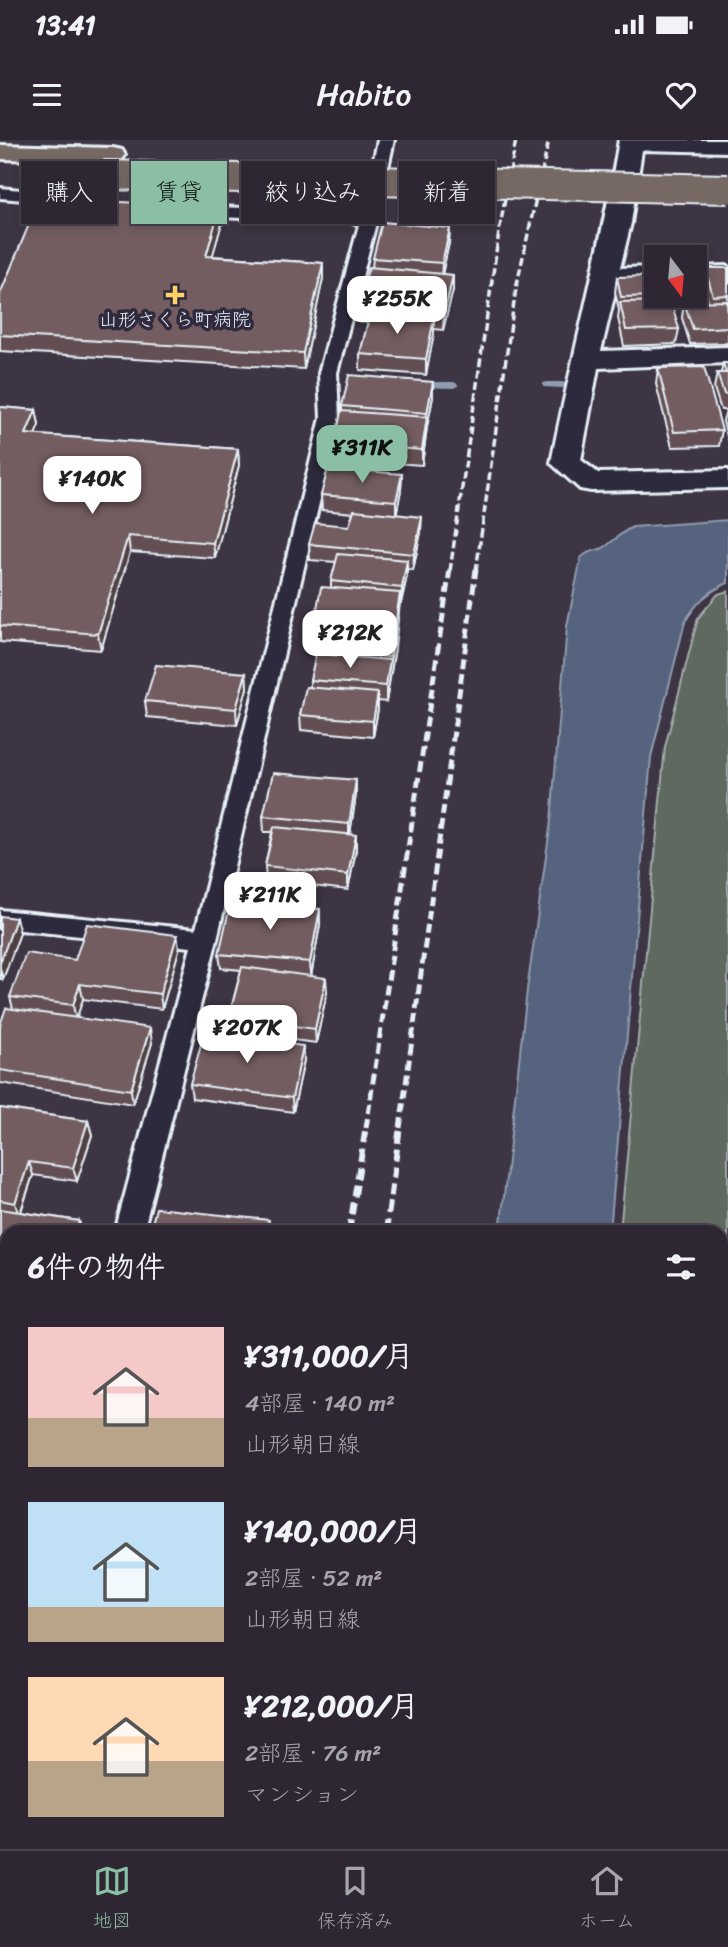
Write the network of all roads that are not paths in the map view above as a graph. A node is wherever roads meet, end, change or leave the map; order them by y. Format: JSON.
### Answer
{"nodes":[{"id":1,"x":386,"y":140,"type":"edge"},
{"id":2,"x":631,"y":141,"type":"edge"},
{"id":3,"x":728,"y":145,"type":"edge"},
{"id":4,"x":0,"y":152,"type":"edge"},
{"id":5,"x":75,"y":161,"type":"edge"},
{"id":6,"x":381,"y":161,"type":"edge"},
{"id":7,"x":117,"y":165,"type":"edge"},
{"id":8,"x":117,"y":166,"type":"edge"},
{"id":9,"x":728,"y":169,"type":"edge"},
{"id":10,"x":21,"y":170,"type":"edge"},
{"id":11,"x":0,"y":171,"type":"edge"},
{"id":12,"x":728,"y":189,"type":"edge"},
{"id":13,"x":0,"y":193,"type":"edge"},
{"id":14,"x":21,"y":195,"type":"edge"},
{"id":15,"x":368,"y":224,"type":"edge"},
{"id":16,"x":728,"y":274,"type":"edge"},
{"id":17,"x":644,"y":275,"type":"edge"},
{"id":18,"x":707,"y":275,"type":"edge"},
{"id":19,"x":606,"y":276,"type":"junction"},
{"id":20,"x":728,"y":355,"type":"edge"},
{"id":21,"x":584,"y":360,"type":"junction"},
{"id":22,"x":728,"y":479,"type":"edge"},
{"id":23,"x":0,"y":919,"type":"edge"},
{"id":24,"x":205,"y":939,"type":"junction"},
{"id":25,"x":132,"y":1225,"type":"edge"}],
"edges":[{"from":1,"to":6,"type":"lane"},
{"from":2,"to":3,"type":"street"},
{"from":2,"to":19,"type":"street"},
{"from":4,"to":5,"type":"main road"},
{"from":7,"to":9,"type":"main road"},
{"from":8,"to":12,"type":"main road","bridge":true},
{"from":10,"to":11,"type":"main road"},
{"from":13,"to":14,"type":"lane"},
{"from":15,"to":24,"type":"lane"},
{"from":16,"to":18,"type":"street"},
{"from":17,"to":19,"type":"street"},
{"from":19,"to":21,"type":"street"},
{"from":20,"to":21,"type":"street"},
{"from":21,"to":22,"type":"street"},
{"from":23,"to":24,"type":"lane"},
{"from":24,"to":25,"type":"lane"}]}
